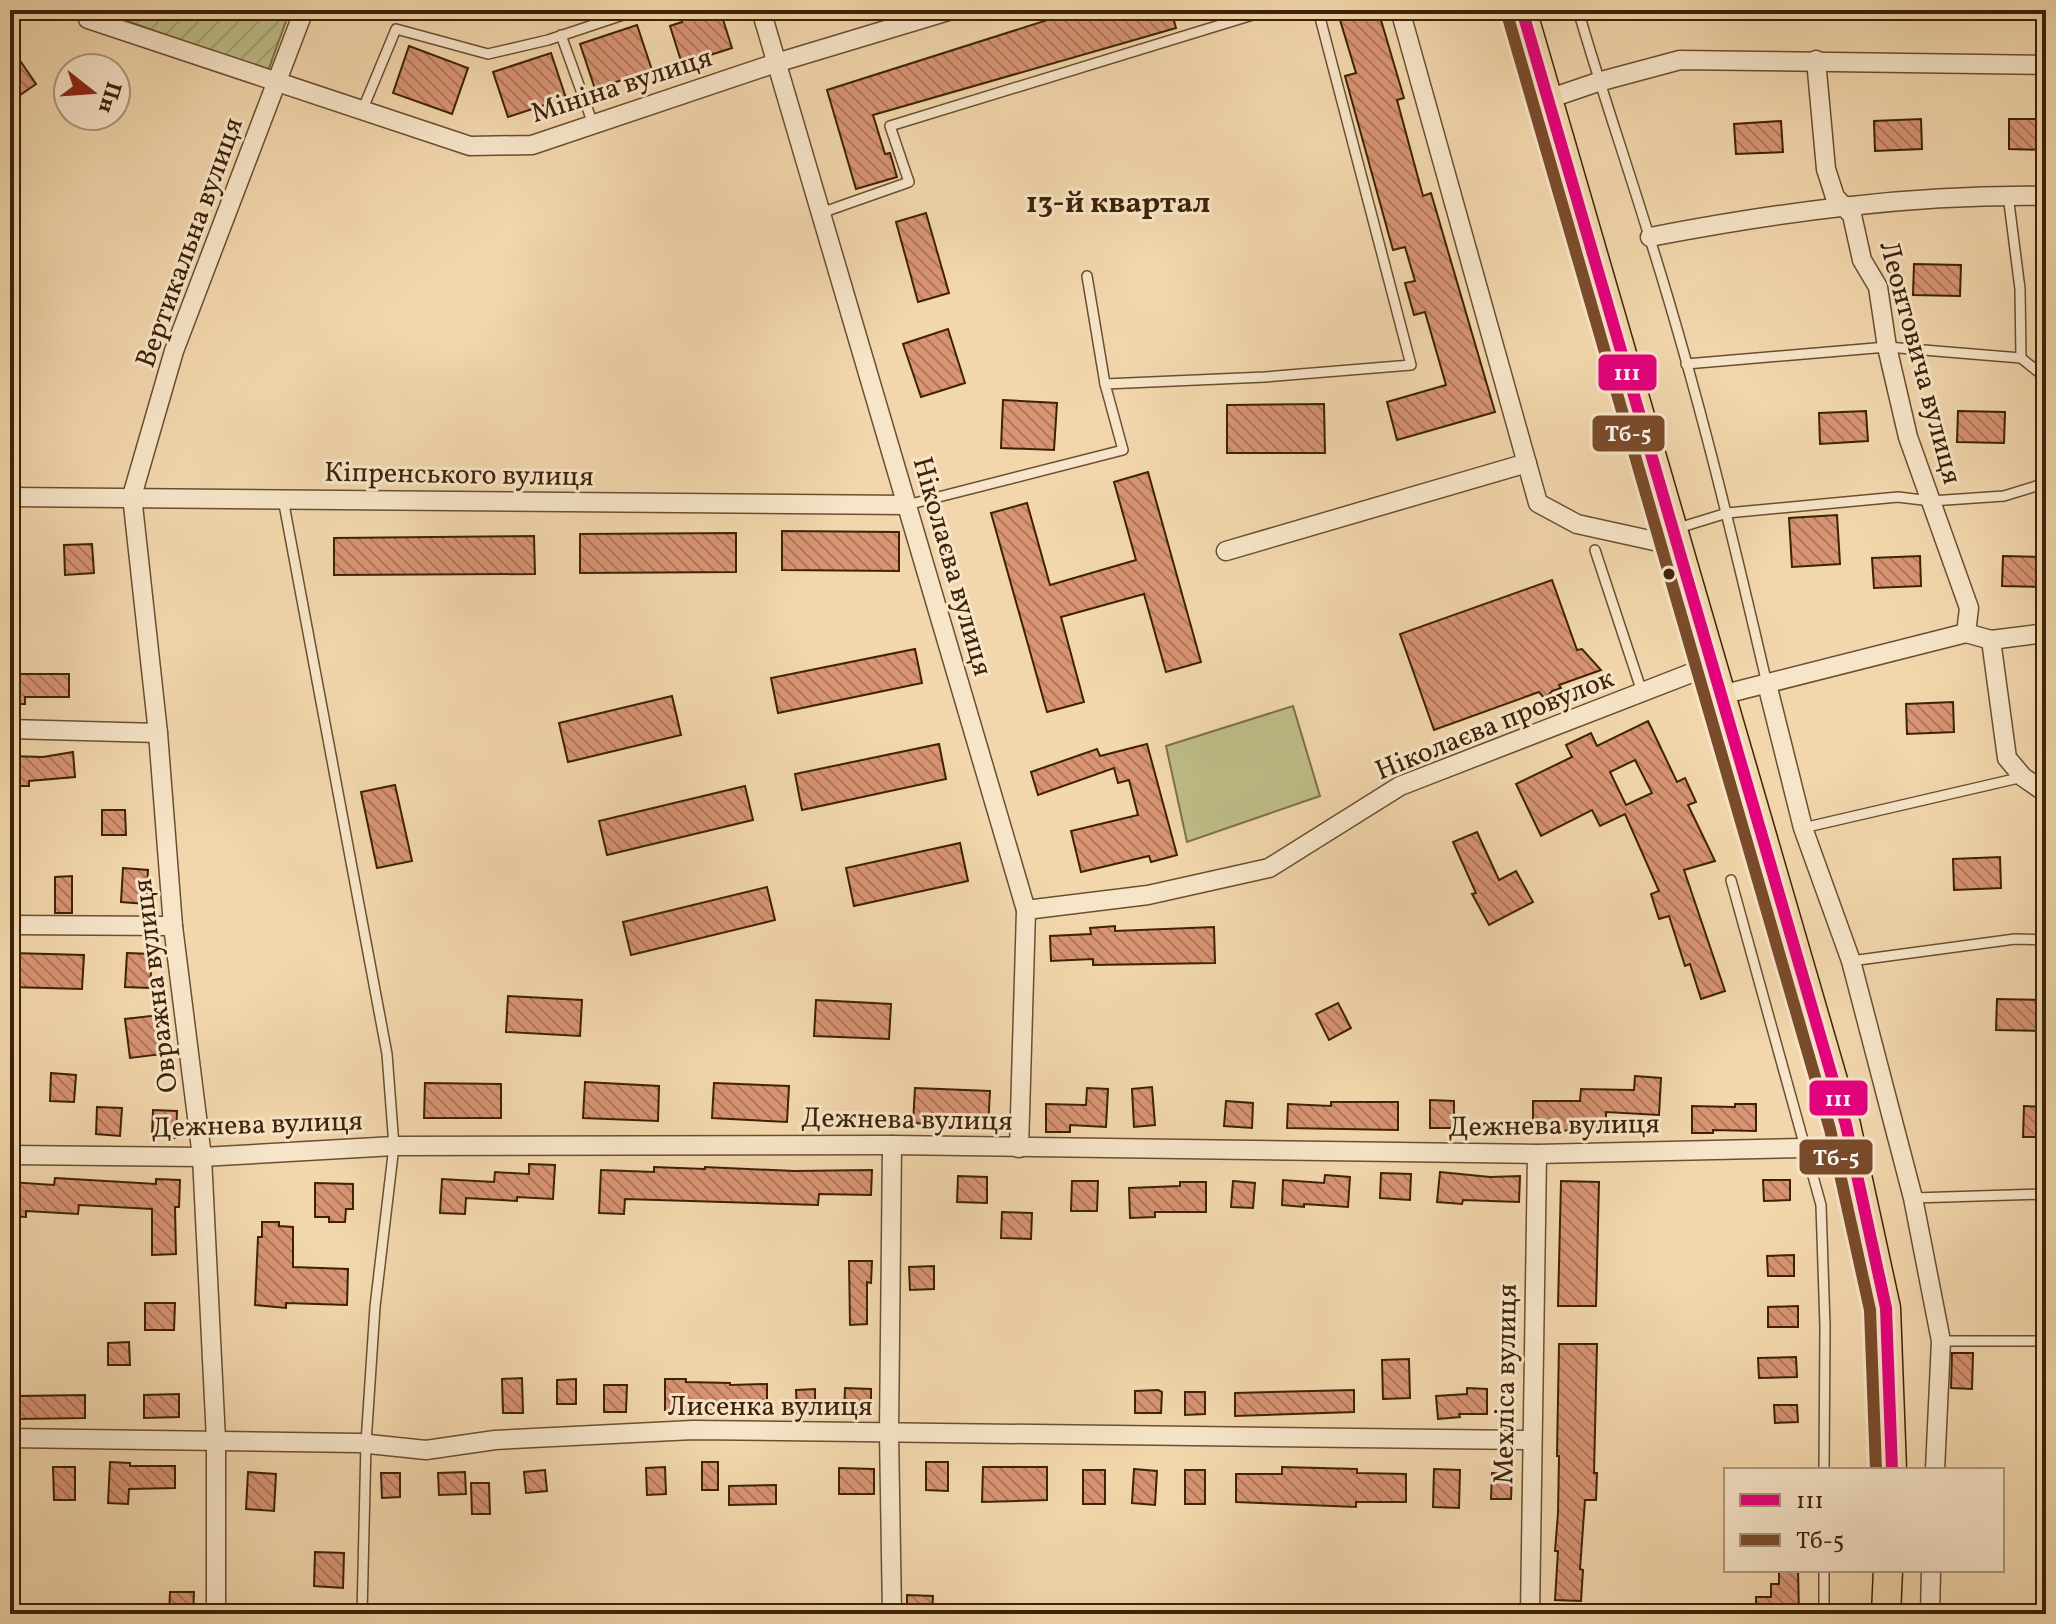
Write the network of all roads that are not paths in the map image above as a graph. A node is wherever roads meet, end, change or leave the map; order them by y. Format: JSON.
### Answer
{"nodes":[{"id":1,"x":85,"y":10,"type":"edge"},
{"id":2,"x":304,"y":10,"type":"edge"},
{"id":3,"x":638,"y":10,"type":"edge"},
{"id":4,"x":761,"y":10,"type":"edge"},
{"id":5,"x":952,"y":10,"type":"edge"},
{"id":6,"x":1318,"y":10,"type":"edge"},
{"id":7,"x":1400,"y":10,"type":"edge"},
{"id":8,"x":1522,"y":10,"type":"edge"},
{"id":9,"x":1578,"y":10,"type":"edge"},
{"id":10,"x":1265,"y":11,"type":"edge"},
{"id":11,"x":561,"y":35,"type":"junction"},
{"id":12,"x":1816,"y":60,"type":"junction"},
{"id":13,"x":776,"y":63,"type":"junction"},
{"id":14,"x":2046,"y":65,"type":"edge"},
{"id":15,"x":1598,"y":82,"type":"junction"},
{"id":16,"x":277,"y":84,"type":"junction"},
{"id":17,"x":1548,"y":99,"type":"junction"},
{"id":18,"x":362,"y":111,"type":"junction"},
{"id":19,"x":593,"y":124,"type":"junction"},
{"id":20,"x":2008,"y":195,"type":"junction"},
{"id":21,"x":2046,"y":196,"type":"edge"},
{"id":22,"x":1845,"y":207,"type":"junction"},
{"id":23,"x":821,"y":213,"type":"junction"},
{"id":24,"x":1650,"y":237,"type":"junction"},
{"id":25,"x":1087,"y":276,"type":"dead end"},
{"id":26,"x":1887,"y":347,"type":"junction"},
{"id":27,"x":2021,"y":358,"type":"junction"},
{"id":28,"x":1686,"y":364,"type":"junction"},
{"id":29,"x":2046,"y":378,"type":"edge"},
{"id":30,"x":1105,"y":384,"type":"junction"},
{"id":31,"x":1527,"y":463,"type":"junction"},
{"id":32,"x":2046,"y":483,"type":"edge"},
{"id":33,"x":132,"y":496,"type":"junction"},
{"id":34,"x":10,"y":497,"type":"edge"},
{"id":35,"x":283,"y":499,"type":"junction"},
{"id":36,"x":1931,"y":501,"type":"junction"},
{"id":37,"x":907,"y":505,"type":"junction"},
{"id":38,"x":1727,"y":513,"type":"junction"},
{"id":39,"x":1675,"y":538,"type":"junction"},
{"id":40,"x":1595,"y":550,"type":"dead end"},
{"id":41,"x":1226,"y":551,"type":"dead end"},
{"id":42,"x":1966,"y":633,"type":"junction"},
{"id":43,"x":2046,"y":633,"type":"edge"},
{"id":44,"x":1991,"y":640,"type":"junction"},
{"id":45,"x":1712,"y":665,"type":"junction"},
{"id":46,"x":1767,"y":684,"type":"junction"},
{"id":47,"x":1642,"y":692,"type":"junction"},
{"id":48,"x":1721,"y":695,"type":"junction"},
{"id":49,"x":10,"y":729,"type":"edge"},
{"id":50,"x":158,"y":733,"type":"junction"},
{"id":51,"x":2023,"y":777,"type":"junction"},
{"id":52,"x":2046,"y":793,"type":"edge"},
{"id":53,"x":1803,"y":828,"type":"junction"},
{"id":54,"x":1731,"y":880,"type":"dead end"},
{"id":55,"x":1026,"y":910,"type":"junction"},
{"id":56,"x":10,"y":925,"type":"edge"},
{"id":57,"x":173,"y":926,"type":"junction"},
{"id":58,"x":2046,"y":940,"type":"edge"},
{"id":59,"x":1851,"y":961,"type":"junction"},
{"id":60,"x":892,"y":1145,"type":"junction"},
{"id":61,"x":394,"y":1146,"type":"junction"},
{"id":62,"x":1019,"y":1148,"type":"junction"},
{"id":63,"x":1803,"y":1148,"type":"junction"},
{"id":64,"x":1537,"y":1154,"type":"junction"},
{"id":65,"x":10,"y":1155,"type":"edge"},
{"id":66,"x":202,"y":1157,"type":"junction"},
{"id":67,"x":2046,"y":1194,"type":"edge"},
{"id":68,"x":1913,"y":1198,"type":"junction"},
{"id":69,"x":1941,"y":1341,"type":"junction"},
{"id":70,"x":2046,"y":1341,"type":"edge"},
{"id":71,"x":889,"y":1433,"type":"junction"},
{"id":72,"x":10,"y":1438,"type":"edge"},
{"id":73,"x":216,"y":1440,"type":"junction"},
{"id":74,"x":1531,"y":1440,"type":"junction"},
{"id":75,"x":366,"y":1443,"type":"junction"},
{"id":76,"x":1824,"y":1468,"type":"edge"},
{"id":77,"x":1892,"y":1468,"type":"edge"},
{"id":78,"x":1935,"y":1468,"type":"edge"},
{"id":79,"x":1824,"y":1572,"type":"edge"},
{"id":80,"x":1888,"y":1572,"type":"edge"},
{"id":81,"x":1931,"y":1572,"type":"edge"},
{"id":82,"x":216,"y":1614,"type":"edge"},
{"id":83,"x":362,"y":1614,"type":"edge"},
{"id":84,"x":892,"y":1614,"type":"edge"},
{"id":85,"x":1530,"y":1614,"type":"edge"},
{"id":86,"x":1824,"y":1614,"type":"edge"},
{"id":87,"x":1886,"y":1614,"type":"edge"},
{"id":88,"x":1930,"y":1614,"type":"edge"}],
"edges":[{"from":1,"to":16,"type":"street","name":"Мініна вулиця"},
{"from":2,"to":16,"type":"street","name":"Вертикальна вулиця"},
{"from":3,"to":11,"type":"lane"},
{"from":4,"to":13,"type":"street","name":"Ніколаєва вулиця"},
{"from":5,"to":13,"type":"street","name":"Мініна вулиця"},
{"from":6,"to":30,"type":"lane"},
{"from":7,"to":31,"type":"street"},
{"from":8,"to":17,"type":"main road"},
{"from":9,"to":15,"type":"lane"},
{"from":10,"to":23,"type":"lane"},
{"from":11,"to":18,"type":"lane"},
{"from":11,"to":19,"type":"lane"},
{"from":12,"to":14,"type":"street"},
{"from":12,"to":15,"type":"street"},
{"from":12,"to":22,"type":"street","name":"Леонтовича вулиця"},
{"from":13,"to":19,"type":"street","name":"Мініна вулиця"},
{"from":13,"to":23,"type":"street","name":"Ніколаєва вулиця"},
{"from":15,"to":17,"type":"street"},
{"from":15,"to":24,"type":"lane"},
{"from":16,"to":18,"type":"street","name":"Мініна вулиця"},
{"from":16,"to":33,"type":"street","name":"Вертикальна вулиця"},
{"from":17,"to":39,"type":"main road"},
{"from":18,"to":19,"type":"street","name":"Мініна вулиця"},
{"from":20,"to":21,"type":"street"},
{"from":20,"to":22,"type":"street"},
{"from":20,"to":27,"type":"lane"},
{"from":22,"to":24,"type":"street"},
{"from":22,"to":26,"type":"street","name":"Леонтовича вулиця"},
{"from":23,"to":37,"type":"street","name":"Ніколаєва вулиця"},
{"from":24,"to":28,"type":"lane"},
{"from":25,"to":30,"type":"lane"},
{"from":26,"to":27,"type":"lane"},
{"from":26,"to":28,"type":"lane"},
{"from":26,"to":36,"type":"street","name":"Леонтовича вулиця"},
{"from":27,"to":29,"type":"lane"},
{"from":28,"to":38,"type":"lane"},
{"from":30,"to":37,"type":"lane"},
{"from":31,"to":39,"type":"street"},
{"from":31,"to":41,"type":"street"},
{"from":32,"to":36,"type":"lane"},
{"from":33,"to":34,"type":"street","name":"Кіпренського вулиця"},
{"from":33,"to":35,"type":"street","name":"Кіпренського вулиця"},
{"from":33,"to":50,"type":"street","name":"Овражна вулиця"},
{"from":35,"to":37,"type":"street","name":"Кіпренського вулиця"},
{"from":35,"to":61,"type":"lane"},
{"from":36,"to":38,"type":"lane"},
{"from":36,"to":42,"type":"street","name":"Леонтовича вулиця"},
{"from":37,"to":55,"type":"street","name":"Ніколаєва вулиця"},
{"from":38,"to":39,"type":"lane"},
{"from":38,"to":46,"type":"lane"},
{"from":39,"to":45,"type":"main road"},
{"from":40,"to":47,"type":"lane"},
{"from":42,"to":44,"type":"street"},
{"from":42,"to":46,"type":"street"},
{"from":43,"to":44,"type":"street"},
{"from":44,"to":51,"type":"street"},
{"from":45,"to":47,"type":"street","name":"Ніколаєва провулок"},
{"from":45,"to":48,"type":"main road"},
{"from":46,"to":48,"type":"street"},
{"from":46,"to":53,"type":"street"},
{"from":47,"to":55,"type":"street","name":"Ніколаєва провулок"},
{"from":48,"to":77,"type":"main road"},
{"from":49,"to":50,"type":"street"},
{"from":50,"to":57,"type":"street","name":"Овражна вулиця"},
{"from":51,"to":52,"type":"street"},
{"from":51,"to":53,"type":"lane"},
{"from":53,"to":59,"type":"street"},
{"from":54,"to":63,"type":"lane"},
{"from":55,"to":62,"type":"street","name":"Ніколаєва вулиця"},
{"from":56,"to":57,"type":"street"},
{"from":57,"to":66,"type":"street","name":"Овражна вулиця"},
{"from":58,"to":59,"type":"lane"},
{"from":59,"to":68,"type":"street"},
{"from":60,"to":61,"type":"street","name":"Дежнева вулиця"},
{"from":60,"to":62,"type":"street","name":"Дежнева вулиця"},
{"from":60,"to":71,"type":"street"},
{"from":61,"to":66,"type":"street","name":"Дежнева вулиця"},
{"from":61,"to":75,"type":"lane"},
{"from":62,"to":64,"type":"street","name":"Дежнева вулиця"},
{"from":63,"to":64,"type":"street","name":"Дежнева вулиця"},
{"from":63,"to":76,"type":"lane"},
{"from":64,"to":74,"type":"street","name":"Мехліса вулиця"},
{"from":65,"to":66,"type":"street","name":"Дежнева вулиця"},
{"from":66,"to":73,"type":"street","name":"Овражна вулиця"},
{"from":67,"to":68,"type":"lane"},
{"from":68,"to":69,"type":"street"},
{"from":69,"to":70,"type":"lane"},
{"from":69,"to":78,"type":"street"},
{"from":71,"to":74,"type":"street","name":"Лисенка вулиця"},
{"from":71,"to":75,"type":"street","name":"Лисенка вулиця"},
{"from":71,"to":84,"type":"street"},
{"from":72,"to":73,"type":"street","name":"Лисенка вулиця"},
{"from":73,"to":75,"type":"street","name":"Лисенка вулиця"},
{"from":73,"to":82,"type":"street","name":"Овражна вулиця"},
{"from":74,"to":85,"type":"street","name":"Мехліса вулиця"},
{"from":75,"to":83,"type":"lane"},
{"from":79,"to":86,"type":"lane"},
{"from":80,"to":87,"type":"main road"},
{"from":81,"to":88,"type":"street"}]}
